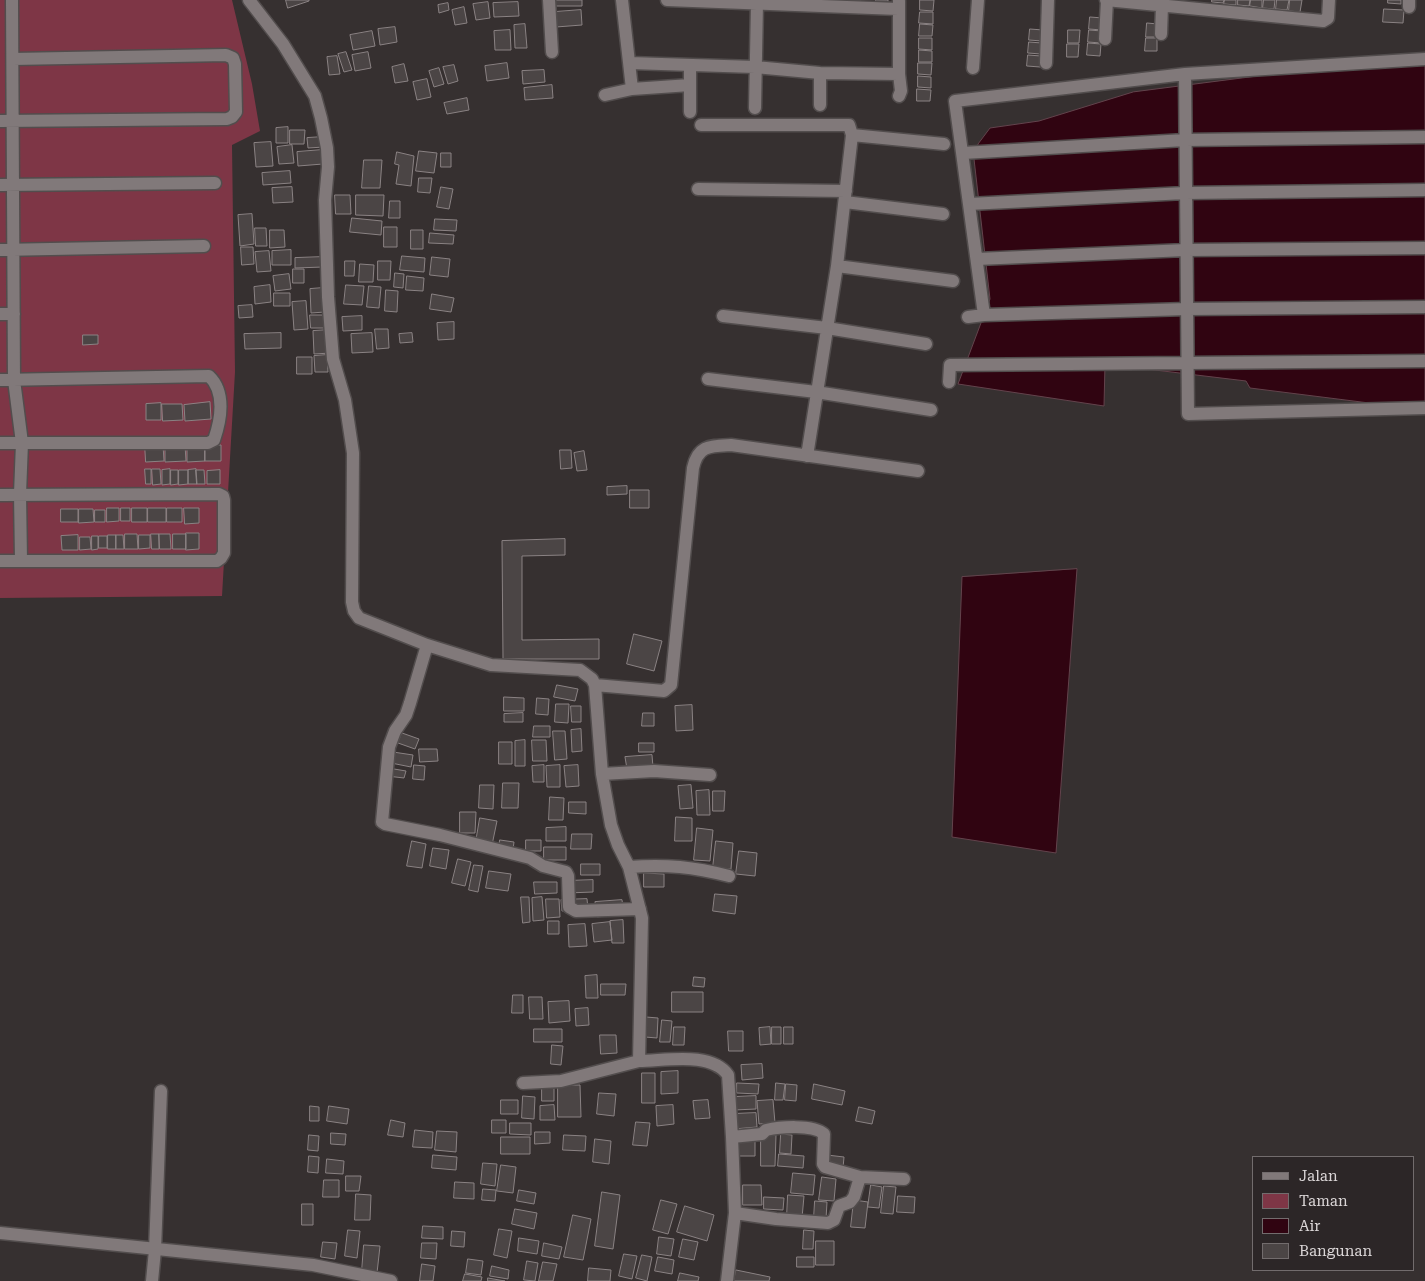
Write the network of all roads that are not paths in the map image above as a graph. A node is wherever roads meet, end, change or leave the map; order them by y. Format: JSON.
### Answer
{"nodes":[{"id":1,"x":12,"y":0,"type":"edge"},
{"id":2,"x":249,"y":0,"type":"edge"},
{"id":3,"x":548,"y":0,"type":"edge"},
{"id":4,"x":622,"y":0,"type":"edge"},
{"id":5,"x":666,"y":0,"type":"edge"},
{"id":6,"x":978,"y":0,"type":"edge"},
{"id":7,"x":1048,"y":0,"type":"edge"},
{"id":8,"x":1106,"y":0,"type":"edge"},
{"id":9,"x":1330,"y":0,"type":"edge"},
{"id":10,"x":757,"y":3,"type":"junction"},
{"id":11,"x":898,"y":4,"type":"edge"},
{"id":12,"x":1162,"y":6,"type":"junction"},
{"id":13,"x":1161,"y":34,"type":"dead end"},
{"id":14,"x":1105,"y":39,"type":"dead end"},
{"id":15,"x":552,"y":52,"type":"dead end"},
{"id":16,"x":13,"y":58,"type":"junction"},
{"id":17,"x":1425,"y":59,"type":"edge"},
{"id":18,"x":630,"y":63,"type":"junction"},
{"id":19,"x":1046,"y":63,"type":"dead end"},
{"id":20,"x":690,"y":65,"type":"junction"},
{"id":21,"x":755,"y":67,"type":"junction"},
{"id":22,"x":973,"y":68,"type":"dead end"},
{"id":23,"x":820,"y":73,"type":"junction"},
{"id":24,"x":899,"y":74,"type":"junction"},
{"id":25,"x":1185,"y":74,"type":"junction"},
{"id":26,"x":690,"y":85,"type":"junction"},
{"id":27,"x":632,"y":89,"type":"junction"},
{"id":28,"x":605,"y":94,"type":"dead end"},
{"id":29,"x":899,"y":96,"type":"dead end"},
{"id":30,"x":820,"y":105,"type":"dead end"},
{"id":31,"x":755,"y":108,"type":"dead end"},
{"id":32,"x":690,"y":112,"type":"dead end"},
{"id":33,"x":0,"y":121,"type":"edge"},
{"id":34,"x":13,"y":121,"type":"junction"},
{"id":35,"x":701,"y":125,"type":"dead end"},
{"id":36,"x":852,"y":135,"type":"junction"},
{"id":37,"x":1425,"y":137,"type":"edge"},
{"id":38,"x":1185,"y":140,"type":"junction"},
{"id":39,"x":944,"y":144,"type":"dead end"},
{"id":40,"x":963,"y":153,"type":"junction"},
{"id":41,"x":215,"y":183,"type":"dead end"},
{"id":42,"x":0,"y":185,"type":"edge"},
{"id":43,"x":14,"y":185,"type":"junction"},
{"id":44,"x":698,"y":189,"type":"dead end"},
{"id":45,"x":1425,"y":190,"type":"edge"},
{"id":46,"x":1185,"y":193,"type":"junction"},
{"id":47,"x":845,"y":196,"type":"junction"},
{"id":48,"x":969,"y":204,"type":"junction"},
{"id":49,"x":943,"y":214,"type":"dead end"},
{"id":50,"x":204,"y":246,"type":"dead end"},
{"id":51,"x":1425,"y":248,"type":"edge"},
{"id":52,"x":0,"y":250,"type":"edge"},
{"id":53,"x":14,"y":250,"type":"junction"},
{"id":54,"x":1186,"y":250,"type":"junction"},
{"id":55,"x":977,"y":259,"type":"junction"},
{"id":56,"x":837,"y":266,"type":"junction"},
{"id":57,"x":953,"y":281,"type":"dead end"},
{"id":58,"x":1425,"y":306,"type":"edge"},
{"id":59,"x":1187,"y":309,"type":"junction"},
{"id":60,"x":0,"y":314,"type":"edge"},
{"id":61,"x":14,"y":314,"type":"junction"},
{"id":62,"x":984,"y":315,"type":"junction"},
{"id":63,"x":723,"y":316,"type":"dead end"},
{"id":64,"x":968,"y":317,"type":"dead end"},
{"id":65,"x":827,"y":328,"type":"junction"},
{"id":66,"x":926,"y":344,"type":"dead end"},
{"id":67,"x":1425,"y":361,"type":"edge"},
{"id":68,"x":1187,"y":363,"type":"junction"},
{"id":69,"x":708,"y":379,"type":"dead end"},
{"id":70,"x":0,"y":380,"type":"edge"},
{"id":71,"x":14,"y":380,"type":"junction"},
{"id":72,"x":948,"y":382,"type":"dead end"},
{"id":73,"x":816,"y":392,"type":"junction"},
{"id":74,"x":1425,"y":408,"type":"edge"},
{"id":75,"x":931,"y":410,"type":"dead end"},
{"id":76,"x":0,"y":443,"type":"edge"},
{"id":77,"x":22,"y":443,"type":"junction"},
{"id":78,"x":807,"y":456,"type":"junction"},
{"id":79,"x":918,"y":471,"type":"dead end"},
{"id":80,"x":20,"y":494,"type":"junction"},
{"id":81,"x":0,"y":495,"type":"edge"},
{"id":82,"x":21,"y":560,"type":"junction"},
{"id":83,"x":0,"y":561,"type":"edge"},
{"id":84,"x":427,"y":645,"type":"junction"},
{"id":85,"x":595,"y":685,"type":"junction"},
{"id":86,"x":602,"y":774,"type":"junction"},
{"id":87,"x":710,"y":775,"type":"dead end"},
{"id":88,"x":629,"y":867,"type":"junction"},
{"id":89,"x":729,"y":876,"type":"dead end"},
{"id":90,"x":640,"y":909,"type":"junction"},
{"id":91,"x":639,"y":1061,"type":"junction"},
{"id":92,"x":523,"y":1083,"type":"dead end"},
{"id":93,"x":160,"y":1090,"type":"dead end"},
{"id":94,"x":732,"y":1137,"type":"junction"},
{"id":95,"x":860,"y":1177,"type":"junction"},
{"id":96,"x":904,"y":1179,"type":"dead end"},
{"id":97,"x":735,"y":1213,"type":"junction"},
{"id":98,"x":0,"y":1233,"type":"edge"},
{"id":99,"x":155,"y":1250,"type":"junction"},
{"id":100,"x":344,"y":1276,"type":"edge"},
{"id":101,"x":152,"y":1281,"type":"edge"},
{"id":102,"x":391,"y":1281,"type":"edge"},
{"id":103,"x":727,"y":1281,"type":"edge"}],
"edges":[{"from":1,"to":16,"type":"street"},
{"from":2,"to":84,"type":"street"},
{"from":3,"to":15,"type":"street"},
{"from":4,"to":18,"type":"street"},
{"from":5,"to":10,"type":"street"},
{"from":6,"to":22,"type":"street"},
{"from":7,"to":19,"type":"street"},
{"from":8,"to":12,"type":"street"},
{"from":8,"to":14,"type":"street"},
{"from":9,"to":12,"type":"street"},
{"from":10,"to":11,"type":"street"},
{"from":10,"to":21,"type":"street"},
{"from":11,"to":24,"type":"street"},
{"from":12,"to":13,"type":"street"},
{"from":16,"to":34,"type":"street"},
{"from":16,"to":34,"type":"street"},
{"from":17,"to":25,"type":"street"},
{"from":18,"to":20,"type":"street"},
{"from":18,"to":27,"type":"street"},
{"from":20,"to":21,"type":"street"},
{"from":20,"to":26,"type":"street"},
{"from":21,"to":23,"type":"street"},
{"from":21,"to":31,"type":"street"},
{"from":23,"to":24,"type":"street"},
{"from":23,"to":30,"type":"street"},
{"from":24,"to":29,"type":"street"},
{"from":25,"to":38,"type":"street"},
{"from":25,"to":40,"type":"street"},
{"from":26,"to":27,"type":"street"},
{"from":26,"to":32,"type":"street"},
{"from":27,"to":28,"type":"street"},
{"from":33,"to":34,"type":"street"},
{"from":34,"to":43,"type":"street"},
{"from":35,"to":36,"type":"street"},
{"from":36,"to":39,"type":"street"},
{"from":36,"to":47,"type":"street"},
{"from":37,"to":38,"type":"street"},
{"from":38,"to":40,"type":"street"},
{"from":38,"to":46,"type":"street"},
{"from":40,"to":48,"type":"street"},
{"from":41,"to":43,"type":"street"},
{"from":42,"to":43,"type":"street"},
{"from":43,"to":53,"type":"street"},
{"from":44,"to":47,"type":"street"},
{"from":45,"to":46,"type":"street"},
{"from":46,"to":48,"type":"street"},
{"from":46,"to":54,"type":"street"},
{"from":47,"to":49,"type":"street"},
{"from":47,"to":56,"type":"street"},
{"from":48,"to":55,"type":"street"},
{"from":50,"to":53,"type":"street"},
{"from":51,"to":54,"type":"street"},
{"from":52,"to":53,"type":"street"},
{"from":53,"to":61,"type":"street"},
{"from":54,"to":55,"type":"street"},
{"from":54,"to":59,"type":"street"},
{"from":55,"to":62,"type":"street"},
{"from":56,"to":57,"type":"street"},
{"from":56,"to":65,"type":"street"},
{"from":58,"to":59,"type":"street"},
{"from":59,"to":62,"type":"street"},
{"from":59,"to":68,"type":"street"},
{"from":60,"to":61,"type":"street"},
{"from":61,"to":71,"type":"street"},
{"from":62,"to":64,"type":"street"},
{"from":63,"to":65,"type":"street"},
{"from":65,"to":66,"type":"street"},
{"from":65,"to":73,"type":"street"},
{"from":67,"to":68,"type":"street"},
{"from":68,"to":72,"type":"street"},
{"from":68,"to":74,"type":"street"},
{"from":69,"to":73,"type":"street"},
{"from":70,"to":71,"type":"street"},
{"from":71,"to":77,"type":"street"},
{"from":71,"to":77,"type":"street"},
{"from":73,"to":75,"type":"street"},
{"from":73,"to":78,"type":"street"},
{"from":76,"to":77,"type":"street"},
{"from":77,"to":80,"type":"street"},
{"from":78,"to":79,"type":"street"},
{"from":78,"to":85,"type":"street"},
{"from":80,"to":81,"type":"street"},
{"from":80,"to":82,"type":"street"},
{"from":80,"to":82,"type":"street"},
{"from":82,"to":83,"type":"street"},
{"from":84,"to":85,"type":"street"},
{"from":84,"to":90,"type":"street"},
{"from":85,"to":86,"type":"street"},
{"from":86,"to":87,"type":"street"},
{"from":86,"to":88,"type":"street"},
{"from":88,"to":89,"type":"street"},
{"from":88,"to":90,"type":"street"},
{"from":90,"to":91,"type":"street"},
{"from":91,"to":92,"type":"street"},
{"from":91,"to":94,"type":"street"},
{"from":93,"to":99,"type":"street"},
{"from":94,"to":95,"type":"street"},
{"from":94,"to":97,"type":"street"},
{"from":95,"to":96,"type":"street"},
{"from":95,"to":97,"type":"street"},
{"from":97,"to":103,"type":"street"},
{"from":98,"to":99,"type":"street"},
{"from":99,"to":100,"type":"street"},
{"from":99,"to":101,"type":"street"},
{"from":100,"to":102,"type":"street"}]}
